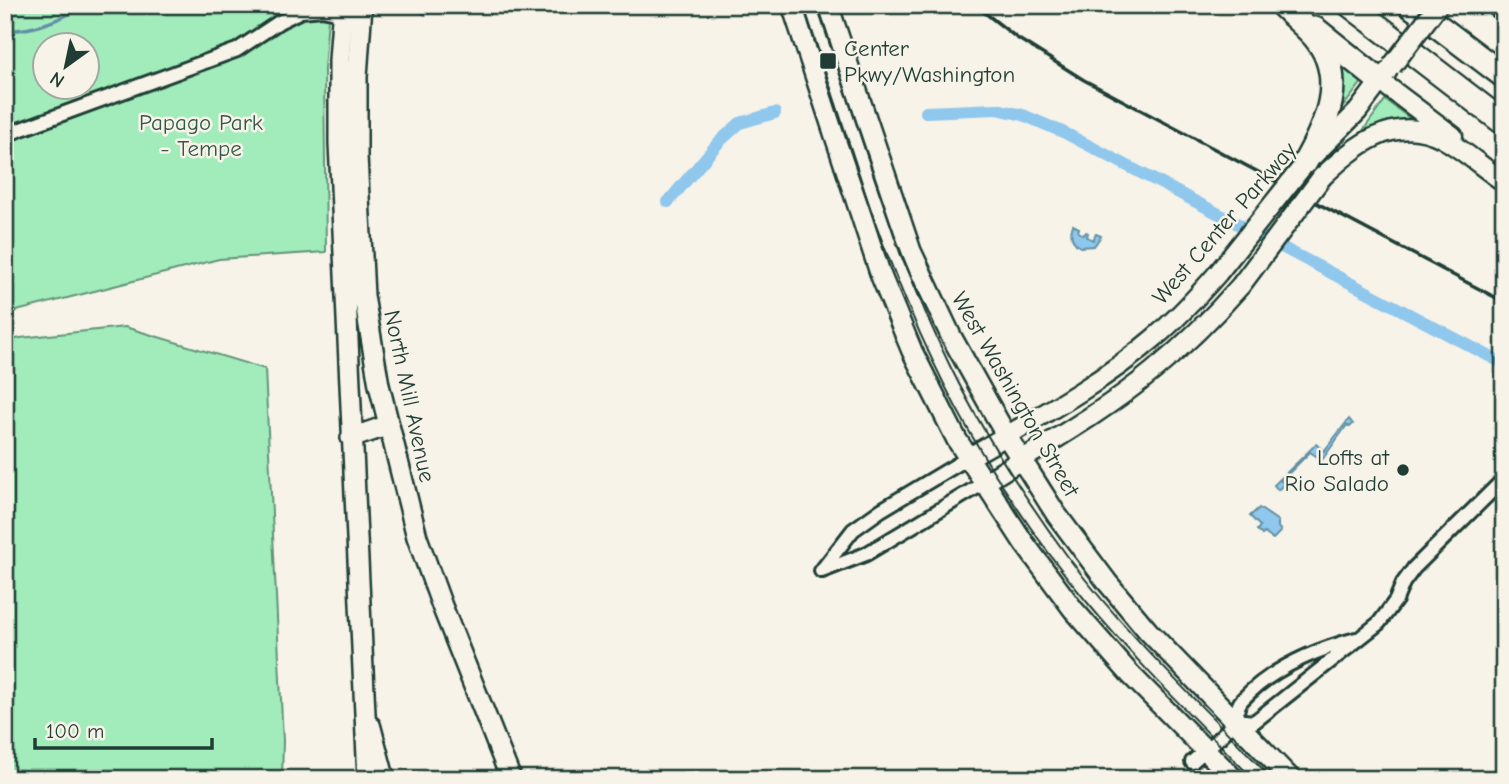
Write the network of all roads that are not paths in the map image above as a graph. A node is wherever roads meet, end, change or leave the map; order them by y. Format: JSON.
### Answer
{"nodes":[{"id":1,"x":792,"y":5,"type":"edge"},
{"id":2,"x":828,"y":5,"type":"edge"},
{"id":3,"x":1350,"y":5,"type":"edge"},
{"id":4,"x":1410,"y":5,"type":"edge"},
{"id":5,"x":1438,"y":5,"type":"edge"},
{"id":6,"x":1499,"y":5,"type":"edge"},
{"id":7,"x":1282,"y":6,"type":"edge"},
{"id":8,"x":1504,"y":9,"type":"edge"},
{"id":9,"x":352,"y":10,"type":"edge"},
{"id":10,"x":1386,"y":74,"type":"junction"},
{"id":11,"x":1504,"y":76,"type":"edge"},
{"id":12,"x":1504,"y":123,"type":"edge"},
{"id":13,"x":5,"y":135,"type":"edge"},
{"id":14,"x":1313,"y":172,"type":"junction"},
{"id":15,"x":1504,"y":179,"type":"edge"},
{"id":16,"x":389,"y":425,"type":"junction"},
{"id":17,"x":1006,"y":435,"type":"junction"},
{"id":18,"x":351,"y":438,"type":"junction"},
{"id":19,"x":968,"y":458,"type":"junction"},
{"id":20,"x":1021,"y":459,"type":"junction"},
{"id":21,"x":1504,"y":479,"type":"edge"},
{"id":22,"x":984,"y":483,"type":"junction"},
{"id":23,"x":1360,"y":638,"type":"junction"},
{"id":24,"x":364,"y":699,"type":"junction"},
{"id":25,"x":1235,"y":720,"type":"junction"},
{"id":26,"x":1198,"y":756,"type":"junction"},
{"id":27,"x":368,"y":779,"type":"edge"},
{"id":28,"x":385,"y":779,"type":"edge"},
{"id":29,"x":511,"y":779,"type":"edge"},
{"id":30,"x":1234,"y":779,"type":"edge"},
{"id":31,"x":1291,"y":779,"type":"edge"}],
"edges":[{"from":1,"to":19,"type":"main road"},
{"from":2,"to":17,"type":"main road","name":"West Washington Street"},
{"from":3,"to":12,"type":"highway"},
{"from":4,"to":11,"type":"highway"},
{"from":5,"to":10,"type":"street","name":"West Center Parkway","bridge":true},
{"from":6,"to":8,"type":"highway"},
{"from":7,"to":10,"type":"highway"},
{"from":7,"to":14,"type":"highway"},
{"from":9,"to":13,"type":"street"},
{"from":9,"to":16,"type":"main road","name":"North Mill Avenue"},
{"from":9,"to":18,"type":"main road","name":"North Mill Avenue"},
{"from":10,"to":14,"type":"street","name":"West Center Parkway"},
{"from":10,"to":15,"type":"street"},
{"from":14,"to":15,"type":"street"},
{"from":14,"to":17,"type":"street","name":"West Center Parkway","bridge":true},
{"from":14,"to":20,"type":"street","name":"West Center Parkway","bridge":true},
{"from":16,"to":18,"type":"main road"},
{"from":16,"to":29,"type":"main road","name":"North Mill Avenue"},
{"from":17,"to":19,"type":"street","name":"West Center Parkway"},
{"from":17,"to":20,"type":"main road","name":"West Washington Street"},
{"from":18,"to":24,"type":"main road","name":"North Mill Avenue"},
{"from":19,"to":22,"type":"main road"},
{"from":19,"to":22,"type":"street","name":"West Center Parkway"},
{"from":20,"to":22,"type":"street","name":"West Center Parkway"},
{"from":20,"to":25,"type":"main road","name":"West Washington Street"},
{"from":21,"to":23,"type":"street"},
{"from":22,"to":26,"type":"main road"},
{"from":23,"to":25,"type":"street"},
{"from":23,"to":25,"type":"street"},
{"from":24,"to":27,"type":"main road","name":"North Mill Avenue"},
{"from":24,"to":28,"type":"street"},
{"from":25,"to":26,"type":"street"},
{"from":25,"to":31,"type":"main road","name":"West Washington Street"},
{"from":26,"to":30,"type":"main road"}]}
